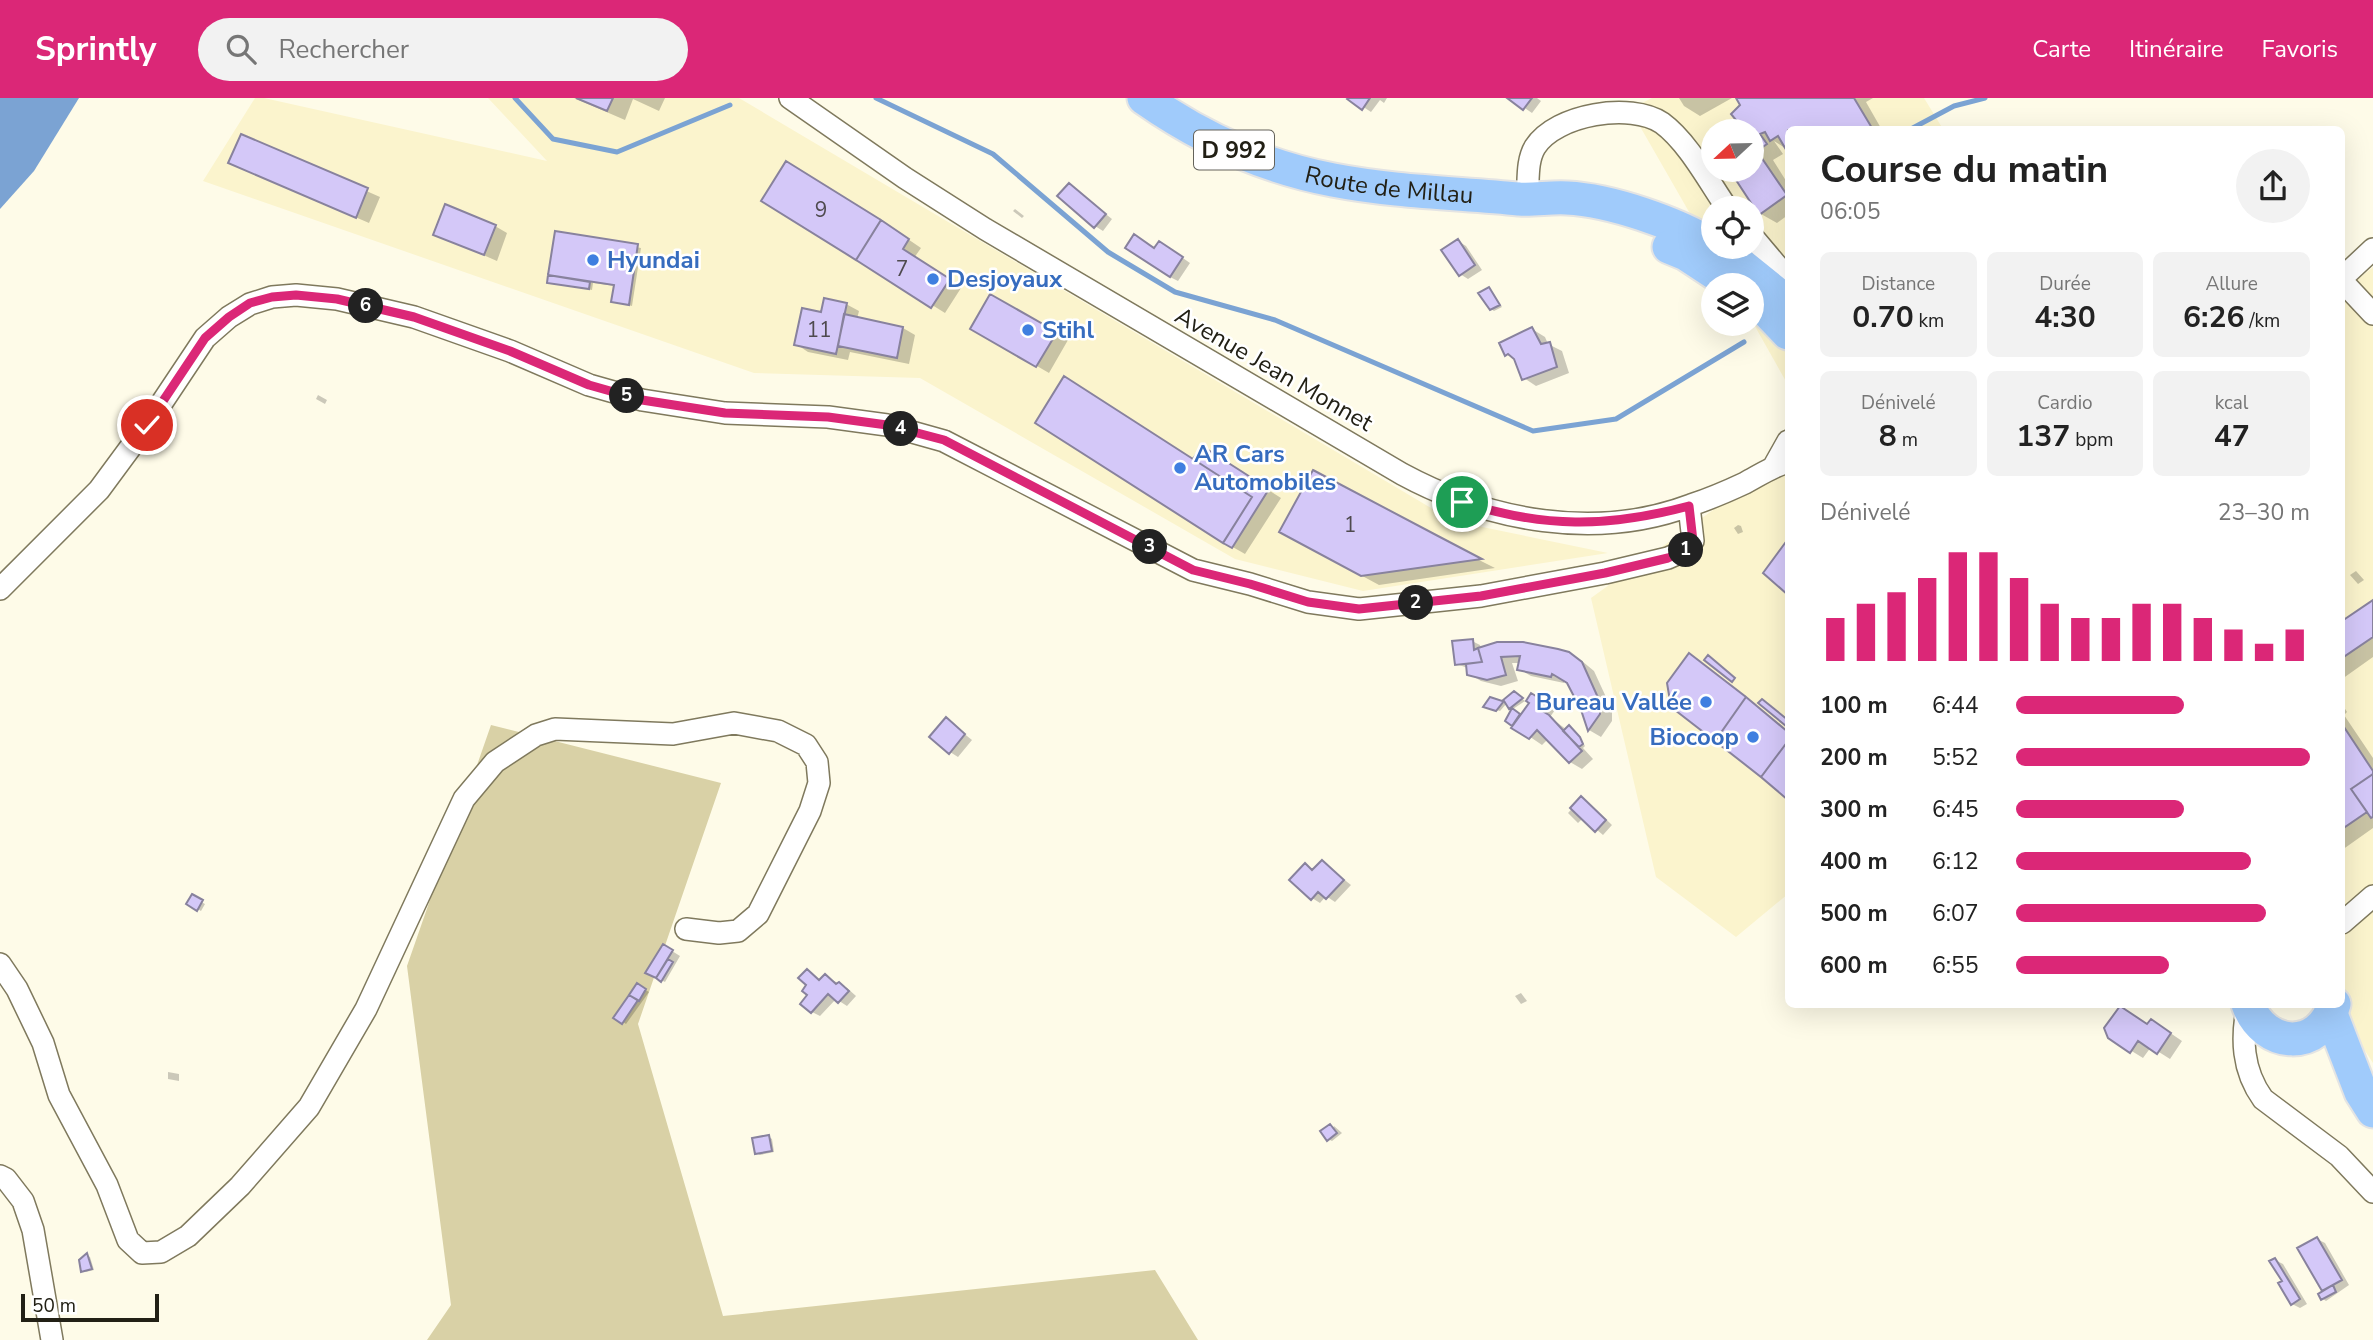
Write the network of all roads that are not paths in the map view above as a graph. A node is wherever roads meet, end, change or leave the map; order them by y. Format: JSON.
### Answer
{"nodes":[{"id":1,"x":790,"y":98,"type":"edge"},
{"id":2,"x":1144,"y":98,"type":"edge"},
{"id":3,"x":1649,"y":106,"type":"edge"},
{"id":4,"x":1719,"y":196,"type":"edge"},
{"id":5,"x":1527,"y":199,"type":"junction"},
{"id":6,"x":1701,"y":238,"type":"edge"},
{"id":7,"x":1764,"y":249,"type":"edge"},
{"id":8,"x":2373,"y":249,"type":"edge"},
{"id":9,"x":1734,"y":259,"type":"edge"},
{"id":10,"x":1785,"y":272,"type":"edge"},
{"id":11,"x":1715,"y":273,"type":"edge"},
{"id":12,"x":2345,"y":277,"type":"edge"},
{"id":13,"x":2345,"y":283,"type":"edge"},
{"id":14,"x":1785,"y":301,"type":"edge"},
{"id":15,"x":1764,"y":308,"type":"edge"},
{"id":16,"x":2373,"y":314,"type":"edge"},
{"id":17,"x":1785,"y":330,"type":"edge"},
{"id":18,"x":1781,"y":464,"type":"edge"},
{"id":19,"x":1689,"y":506,"type":"junction"},
{"id":20,"x":0,"y":589,"type":"edge"},
{"id":21,"x":2373,"y":896,"type":"edge"},
{"id":22,"x":2345,"y":920,"type":"edge"},
{"id":23,"x":685,"y":929,"type":"dead end"},
{"id":24,"x":0,"y":964,"type":"edge"},
{"id":25,"x":2248,"y":1008,"type":"edge"},
{"id":26,"x":2250,"y":1008,"type":"edge"},
{"id":27,"x":2333,"y":1009,"type":"edge"},
{"id":28,"x":2287,"y":1037,"type":"junction"},
{"id":29,"x":2249,"y":1071,"type":"junction"},
{"id":30,"x":2367,"y":1102,"type":"edge"},
{"id":31,"x":0,"y":1176,"type":"edge"},
{"id":32,"x":2373,"y":1192,"type":"edge"},
{"id":33,"x":52,"y":1340,"type":"edge"}],
"edges":[{"from":1,"to":19,"type":"street","name":"Avenue Jean Monnet"},
{"from":2,"to":5,"type":"main road","name":"Route de Millau","number":"D 992"},
{"from":3,"to":4,"type":"street"},
{"from":3,"to":5,"type":"street"},
{"from":5,"to":6,"type":"main road","name":"Route de Millau","number":"D 992"},
{"from":5,"to":11,"type":"main road","name":"Route de Millau","number":"D 992"},
{"from":7,"to":10,"type":"street"},
{"from":8,"to":12,"type":"street"},
{"from":9,"to":14,"type":"main road","name":"Route de Millau","number":"D 992"},
{"from":13,"to":16,"type":"street"},
{"from":15,"to":17,"type":"main road"},
{"from":18,"to":19,"type":"street","name":"Avenue Jean Monnet"},
{"from":19,"to":20,"type":"street"},
{"from":21,"to":22,"type":"street"},
{"from":23,"to":24,"type":"street"},
{"from":25,"to":29,"type":"street"},
{"from":26,"to":28,"type":"main road"},
{"from":27,"to":28,"type":"main road"},
{"from":27,"to":30,"type":"main road"},
{"from":28,"to":29,"type":"street"},
{"from":28,"to":30,"type":"main road"},
{"from":29,"to":32,"type":"street"},
{"from":31,"to":33,"type":"street"}]}
